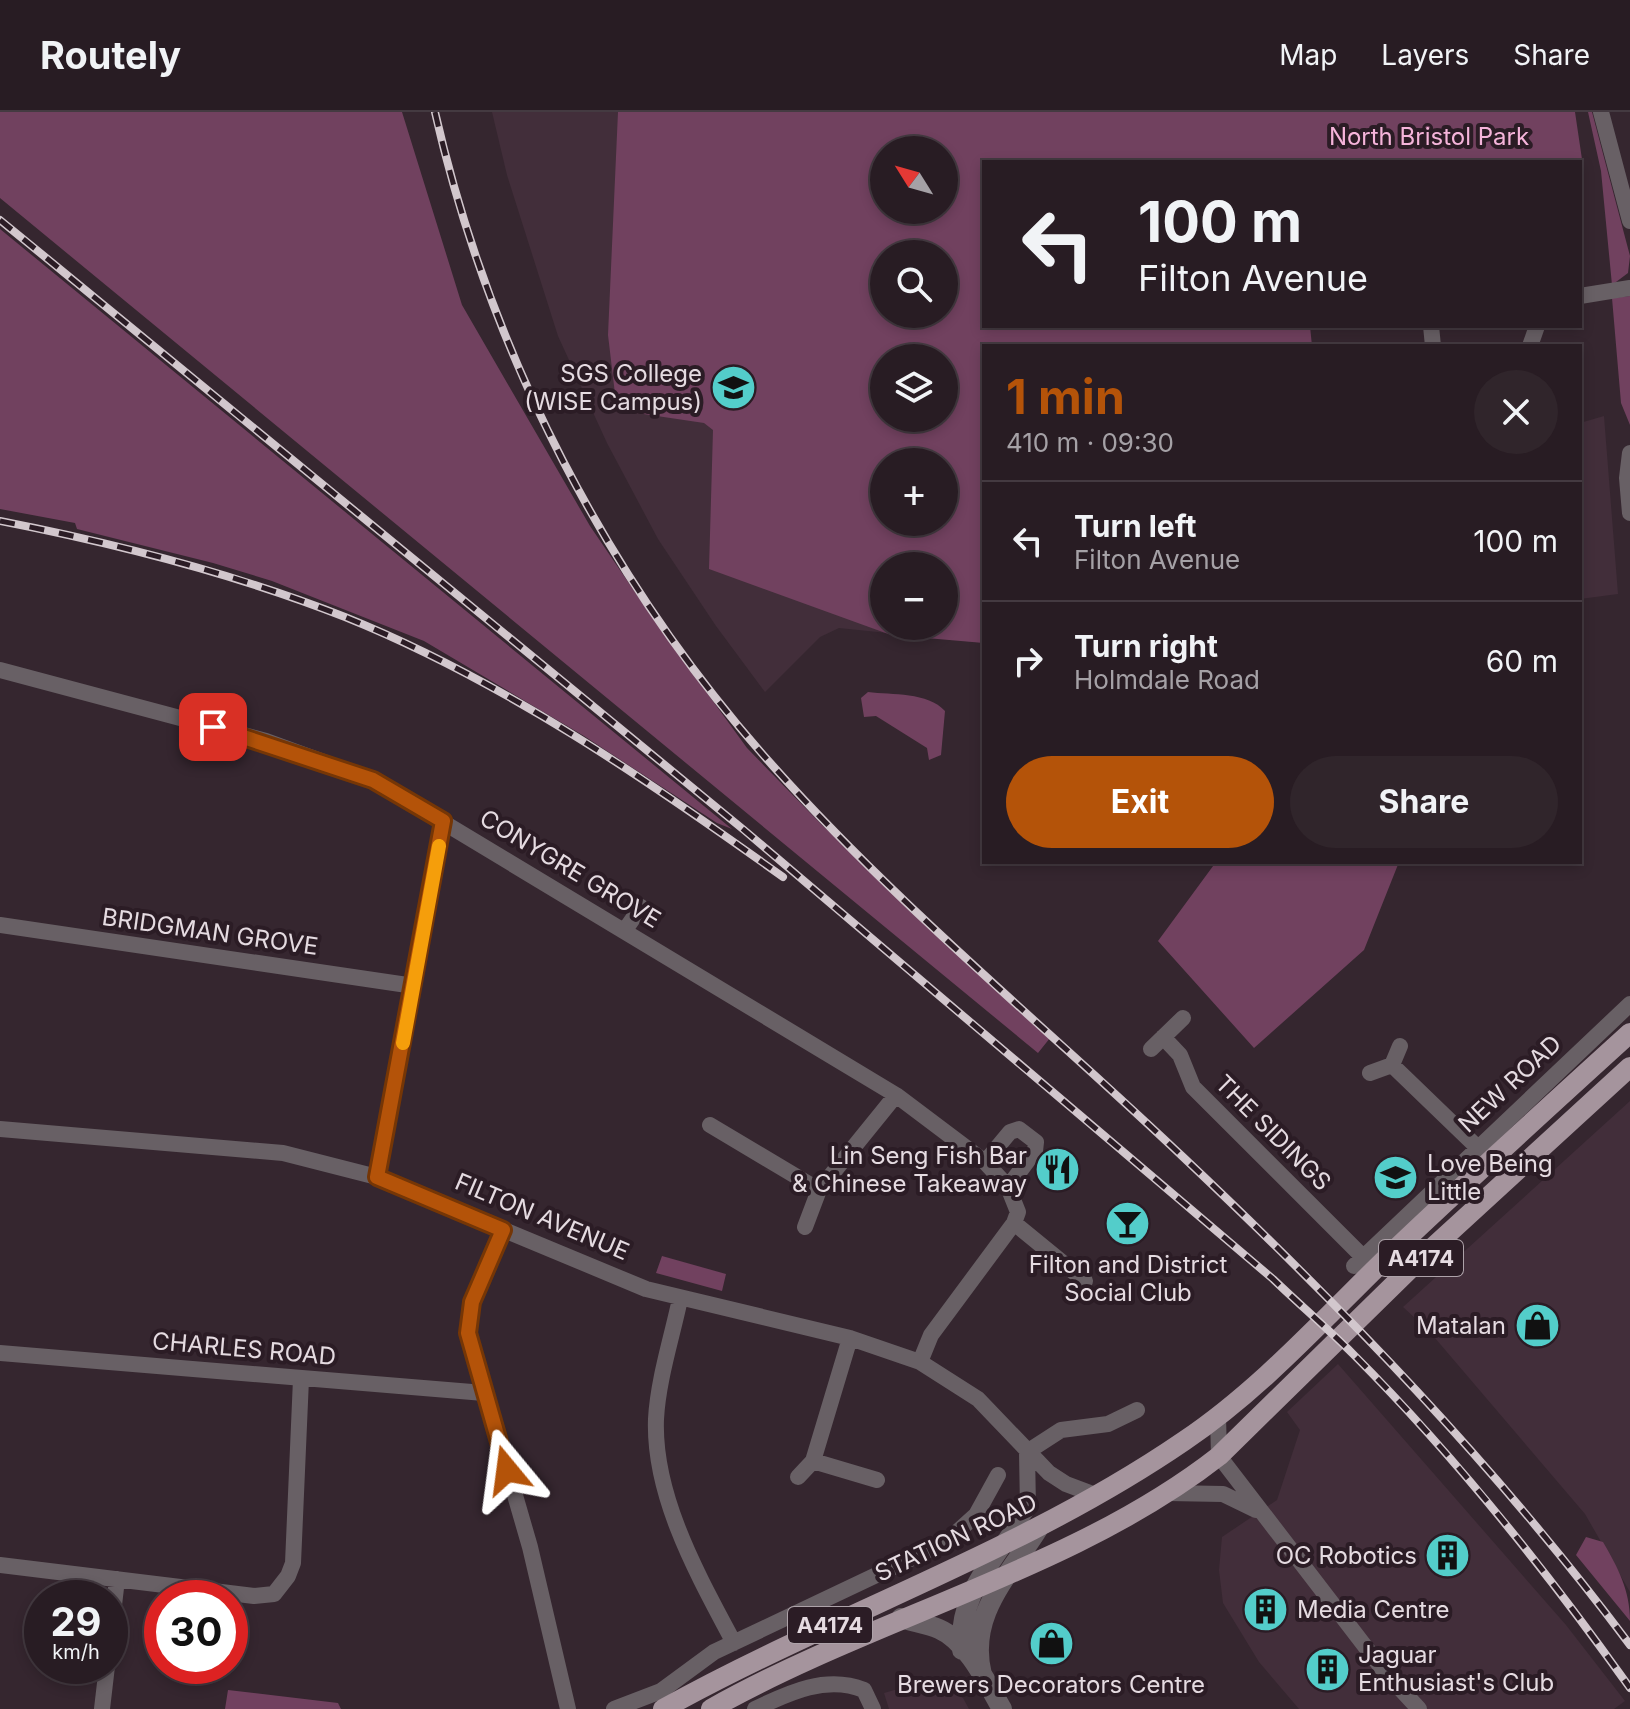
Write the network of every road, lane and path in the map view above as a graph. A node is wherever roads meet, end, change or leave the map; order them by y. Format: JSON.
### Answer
{"nodes":[{"id":1,"x":1601,"y":112,"type":"edge"},
{"id":2,"x":1630,"y":221,"type":"edge"},
{"id":3,"x":1630,"y":288,"type":"edge"},
{"id":4,"x":1582,"y":296,"type":"edge"},
{"id":5,"x":1630,"y":453,"type":"edge"},
{"id":6,"x":1630,"y":513,"type":"edge"},
{"id":7,"x":0,"y":670,"type":"edge"},
{"id":8,"x":443,"y":821,"type":"junction"},
{"id":9,"x":641,"y":907,"type":"dead end"},
{"id":10,"x":0,"y":925,"type":"edge"},
{"id":11,"x":625,"y":930,"type":"junction"},
{"id":12,"x":414,"y":986,"type":"junction"},
{"id":13,"x":1630,"y":1004,"type":"edge"},
{"id":14,"x":1183,"y":1018,"type":"dead end"},
{"id":15,"x":1630,"y":1033,"type":"edge"},
{"id":16,"x":1400,"y":1046,"type":"dead end"},
{"id":17,"x":1392,"y":1065,"type":"junction"},
{"id":18,"x":1630,"y":1067,"type":"edge"},
{"id":19,"x":1370,"y":1073,"type":"dead end"},
{"id":20,"x":896,"y":1095,"type":"junction"},
{"id":21,"x":710,"y":1125,"type":"dead end"},
{"id":22,"x":0,"y":1129,"type":"edge"},
{"id":23,"x":1477,"y":1147,"type":"junction"},
{"id":24,"x":985,"y":1162,"type":"junction"},
{"id":25,"x":377,"y":1177,"type":"junction"},
{"id":26,"x":1008,"y":1187,"type":"junction"},
{"id":27,"x":819,"y":1190,"type":"junction"},
{"id":28,"x":1014,"y":1223,"type":"junction"},
{"id":29,"x":805,"y":1227,"type":"dead end"},
{"id":30,"x":503,"y":1230,"type":"junction"},
{"id":31,"x":1358,"y":1260,"type":"joint"},
{"id":32,"x":1060,"y":1285,"type":"dead end"},
{"id":33,"x":680,"y":1299,"type":"junction"},
{"id":34,"x":850,"y":1338,"type":"junction"},
{"id":35,"x":0,"y":1353,"type":"edge"},
{"id":36,"x":920,"y":1362,"type":"junction"},
{"id":37,"x":301,"y":1379,"type":"junction"},
{"id":38,"x":484,"y":1393,"type":"junction"},
{"id":39,"x":1137,"y":1410,"type":"dead end"},
{"id":40,"x":1218,"y":1416,"type":"junction"},
{"id":41,"x":1027,"y":1452,"type":"junction"},
{"id":42,"x":1219,"y":1456,"type":"junction"},
{"id":43,"x":813,"y":1461,"type":"junction"},
{"id":44,"x":998,"y":1475,"type":"dead end"},
{"id":45,"x":798,"y":1477,"type":"dead end"},
{"id":46,"x":877,"y":1480,"type":"dead end"},
{"id":47,"x":1168,"y":1493,"type":"junction"},
{"id":48,"x":1098,"y":1496,"type":"junction"},
{"id":49,"x":1264,"y":1515,"type":"junction"},
{"id":50,"x":1038,"y":1529,"type":"junction"},
{"id":51,"x":1000,"y":1548,"type":"junction"},
{"id":52,"x":0,"y":1565,"type":"edge"},
{"id":53,"x":1012,"y":1570,"type":"junction"},
{"id":54,"x":117,"y":1579,"type":"joint"},
{"id":55,"x":972,"y":1588,"type":"junction"},
{"id":56,"x":901,"y":1618,"type":"junction"},
{"id":57,"x":734,"y":1643,"type":"junction"},
{"id":58,"x":962,"y":1650,"type":"junction"},
{"id":59,"x":982,"y":1675,"type":"junction"},
{"id":60,"x":105,"y":1684,"type":"edge"},
{"id":61,"x":102,"y":1709,"type":"edge"},
{"id":62,"x":568,"y":1709,"type":"edge"},
{"id":63,"x":614,"y":1709,"type":"edge"},
{"id":64,"x":663,"y":1709,"type":"edge"},
{"id":65,"x":711,"y":1709,"type":"edge"},
{"id":66,"x":755,"y":1709,"type":"edge"},
{"id":67,"x":873,"y":1709,"type":"edge"},
{"id":68,"x":1002,"y":1709,"type":"edge"},
{"id":69,"x":1419,"y":1709,"type":"edge"}],
"edges":[{"from":1,"to":2,"type":"street"},
{"from":3,"to":4,"type":"street"},
{"from":5,"to":6,"type":"street"},
{"from":7,"to":8,"type":"street","name":"CONYGRE GROVE"},
{"from":8,"to":11,"type":"street","name":"CONYGRE GROVE"},
{"from":8,"to":12,"type":"street"},
{"from":9,"to":11,"type":"street"},
{"from":10,"to":12,"type":"street","name":"BRIDGMAN GROVE"},
{"from":11,"to":20,"type":"street","name":"CONYGRE GROVE"},
{"from":12,"to":25,"type":"street"},
{"from":13,"to":23,"type":"street","name":"NEW ROAD"},
{"from":14,"to":31,"type":"street","name":"THE SIDINGS"},
{"from":15,"to":40,"type":"main road","name":"STATION ROAD","number":"A4174"},
{"from":16,"to":17,"type":"street"},
{"from":17,"to":19,"type":"street"},
{"from":17,"to":23,"type":"street"},
{"from":18,"to":42,"type":"main road","name":"STATION ROAD","number":"A4174"},
{"from":20,"to":24,"type":"street","name":"CONYGRE GROVE"},
{"from":20,"to":27,"type":"street"},
{"from":21,"to":27,"type":"street"},
{"from":22,"to":25,"type":"street","name":"FILTON AVENUE"},
{"from":23,"to":31,"type":"street","name":"NEW ROAD"},
{"from":24,"to":26,"type":"street","name":"CONYGRE GROVE"},
{"from":24,"to":26,"type":"street"},
{"from":25,"to":30,"type":"street","name":"FILTON AVENUE"},
{"from":26,"to":28,"type":"street"},
{"from":27,"to":29,"type":"street"},
{"from":28,"to":32,"type":"street"},
{"from":28,"to":36,"type":"street"},
{"from":30,"to":33,"type":"street","name":"FILTON AVENUE"},
{"from":30,"to":38,"type":"street"},
{"from":33,"to":34,"type":"street","name":"FILTON AVENUE"},
{"from":33,"to":57,"type":"street"},
{"from":34,"to":36,"type":"street","name":"FILTON AVENUE"},
{"from":34,"to":43,"type":"street"},
{"from":35,"to":37,"type":"street","name":"CHARLES ROAD"},
{"from":36,"to":41,"type":"street","name":"FILTON AVENUE"},
{"from":37,"to":38,"type":"street","name":"CHARLES ROAD"},
{"from":37,"to":54,"type":"street"},
{"from":38,"to":62,"type":"street"},
{"from":39,"to":41,"type":"street"},
{"from":40,"to":42,"type":"street"},
{"from":40,"to":48,"type":"main road","name":"STATION ROAD","number":"A4174"},
{"from":41,"to":48,"type":"street","name":"FILTON AVENUE"},
{"from":41,"to":51,"type":"street"},
{"from":42,"to":47,"type":"main road","name":"STATION ROAD","number":"A4174"},
{"from":42,"to":49,"type":"street"},
{"from":43,"to":45,"type":"street"},
{"from":43,"to":46,"type":"street"},
{"from":44,"to":57,"type":"street","name":"STATION ROAD"},
{"from":47,"to":49,"type":"street"},
{"from":47,"to":53,"type":"main road","name":"STATION ROAD","number":"A4174"},
{"from":48,"to":50,"type":"main road","name":"STATION ROAD","number":"A4174"},
{"from":49,"to":69,"type":"street"},
{"from":50,"to":51,"type":"main road","name":"STATION ROAD","number":"A4174"},
{"from":50,"to":53,"type":"street"},
{"from":51,"to":55,"type":"street"},
{"from":51,"to":64,"type":"main road","name":"STATION ROAD","number":"A4174"},
{"from":52,"to":54,"type":"street"},
{"from":53,"to":55,"type":"main road","name":"STATION ROAD","number":"A4174"},
{"from":53,"to":59,"type":"street"},
{"from":55,"to":56,"type":"main road","name":"STATION ROAD","number":"A4174"},
{"from":55,"to":58,"type":"street"},
{"from":56,"to":58,"type":"street"},
{"from":56,"to":65,"type":"main road","name":"STATION ROAD","number":"A4174"},
{"from":57,"to":63,"type":"street","name":"STATION ROAD"},
{"from":58,"to":59,"type":"street"},
{"from":59,"to":68,"type":"street"},
{"from":60,"to":61,"type":"street"},
{"from":66,"to":67,"type":"street"}]}
